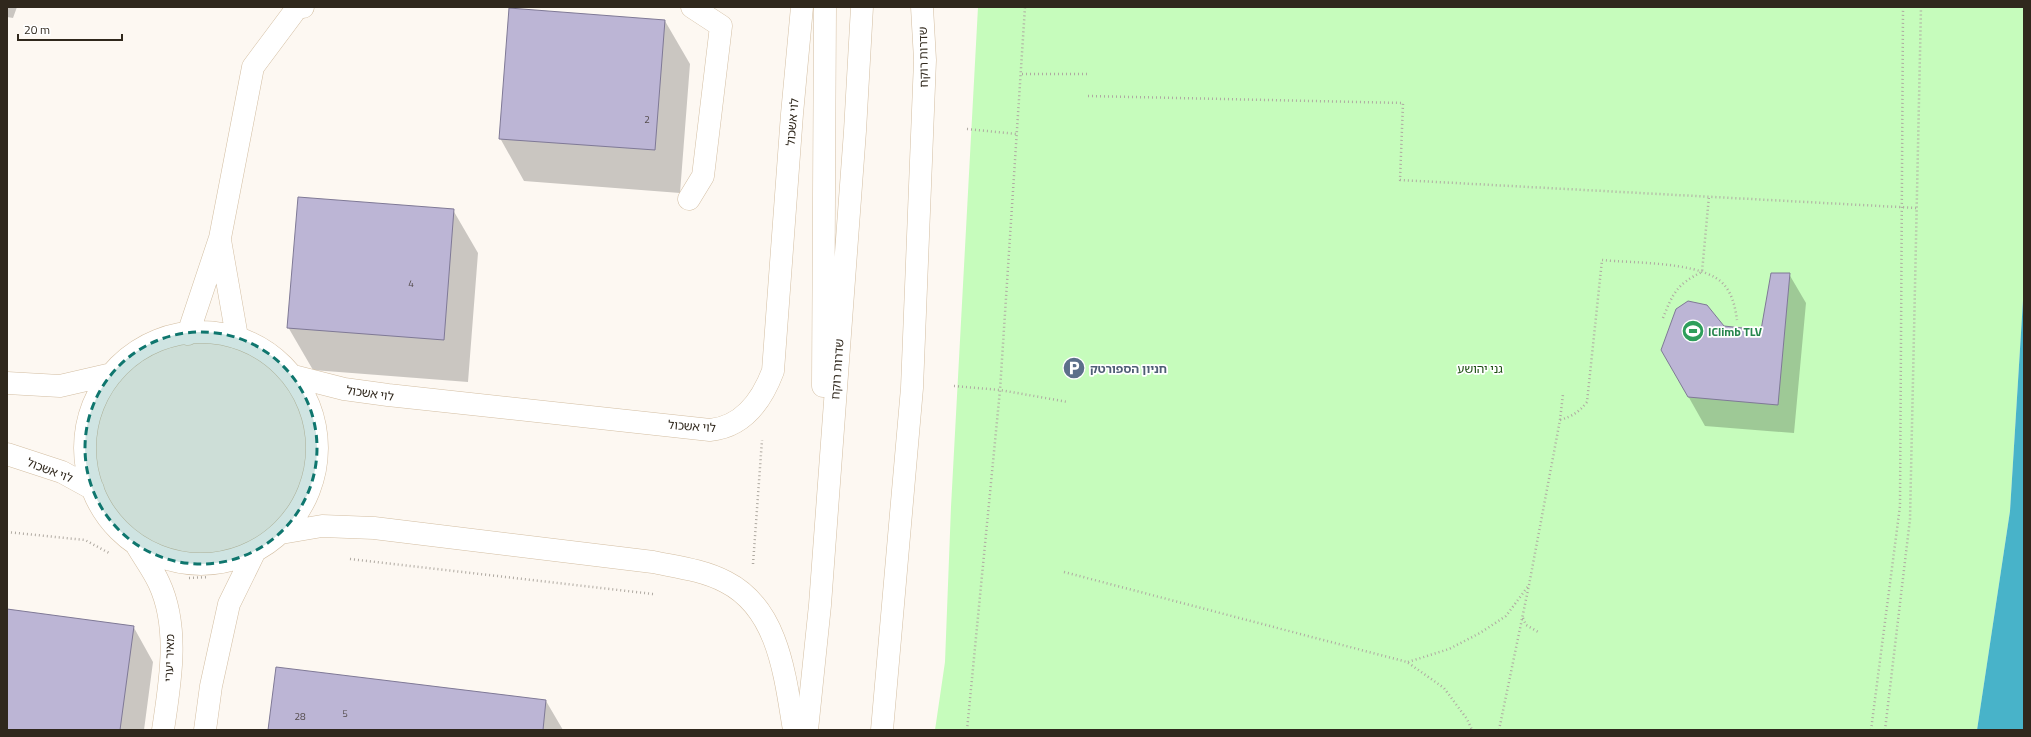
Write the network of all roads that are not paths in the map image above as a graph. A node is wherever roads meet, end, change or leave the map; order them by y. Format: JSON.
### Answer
{"nodes":[{"id":1,"x":303,"y":7,"type":"edge"},
{"id":2,"x":692,"y":7,"type":"edge"},
{"id":3,"x":802,"y":7,"type":"edge"},
{"id":4,"x":825,"y":7,"type":"edge"},
{"id":5,"x":862,"y":7,"type":"edge"},
{"id":6,"x":922,"y":7,"type":"edge"},
{"id":7,"x":929,"y":7,"type":"edge"},
{"id":8,"x":925,"y":60,"type":"junction"},
{"id":9,"x":689,"y":199,"type":"dead end"},
{"id":10,"x":220,"y":238,"type":"junction"},
{"id":11,"x":188,"y":334,"type":"junction"},
{"id":12,"x":237,"y":337,"type":"junction"},
{"id":13,"x":112,"y":374,"type":"junction"},
{"id":14,"x":293,"y":376,"type":"junction"},
{"id":15,"x":7,"y":383,"type":"edge"},
{"id":16,"x":7,"y":454,"type":"edge"},
{"id":17,"x":93,"y":489,"type":"junction"},
{"id":18,"x":281,"y":533,"type":"junction"},
{"id":19,"x":137,"y":546,"type":"junction"},
{"id":20,"x":255,"y":551,"type":"junction"},
{"id":21,"x":820,"y":605,"type":"junction"},
{"id":22,"x":163,"y":730,"type":"edge"},
{"id":23,"x":205,"y":730,"type":"edge"},
{"id":24,"x":794,"y":730,"type":"edge"},
{"id":25,"x":807,"y":730,"type":"edge"},
{"id":26,"x":882,"y":730,"type":"edge"}],
"edges":[{"from":1,"to":10,"type":"street"},
{"from":2,"to":9,"type":"street"},
{"from":3,"to":14,"type":"street","name":"לוי אשכול"},
{"from":4,"to":21,"type":"street"},
{"from":5,"to":21,"type":"street","name":"שדרות רוקח"},
{"from":6,"to":8,"type":"street","name":"שדרות רוקח"},
{"from":7,"to":8,"type":"street"},
{"from":8,"to":26,"type":"street","name":"שדרות רוקח"},
{"from":10,"to":11,"type":"street"},
{"from":10,"to":12,"type":"street"},
{"from":11,"to":12,"type":"street"},
{"from":11,"to":13,"type":"street"},
{"from":12,"to":14,"type":"street"},
{"from":13,"to":15,"type":"street"},
{"from":13,"to":17,"type":"street"},
{"from":14,"to":18,"type":"street"},
{"from":16,"to":17,"type":"street","name":"לוי אשכול"},
{"from":17,"to":19,"type":"street"},
{"from":18,"to":20,"type":"street"},
{"from":18,"to":24,"type":"street"},
{"from":19,"to":20,"type":"street"},
{"from":19,"to":22,"type":"street","name":"מאיר יערי"},
{"from":20,"to":23,"type":"street"},
{"from":21,"to":25,"type":"street","name":"שדרות רוקח"}]}
